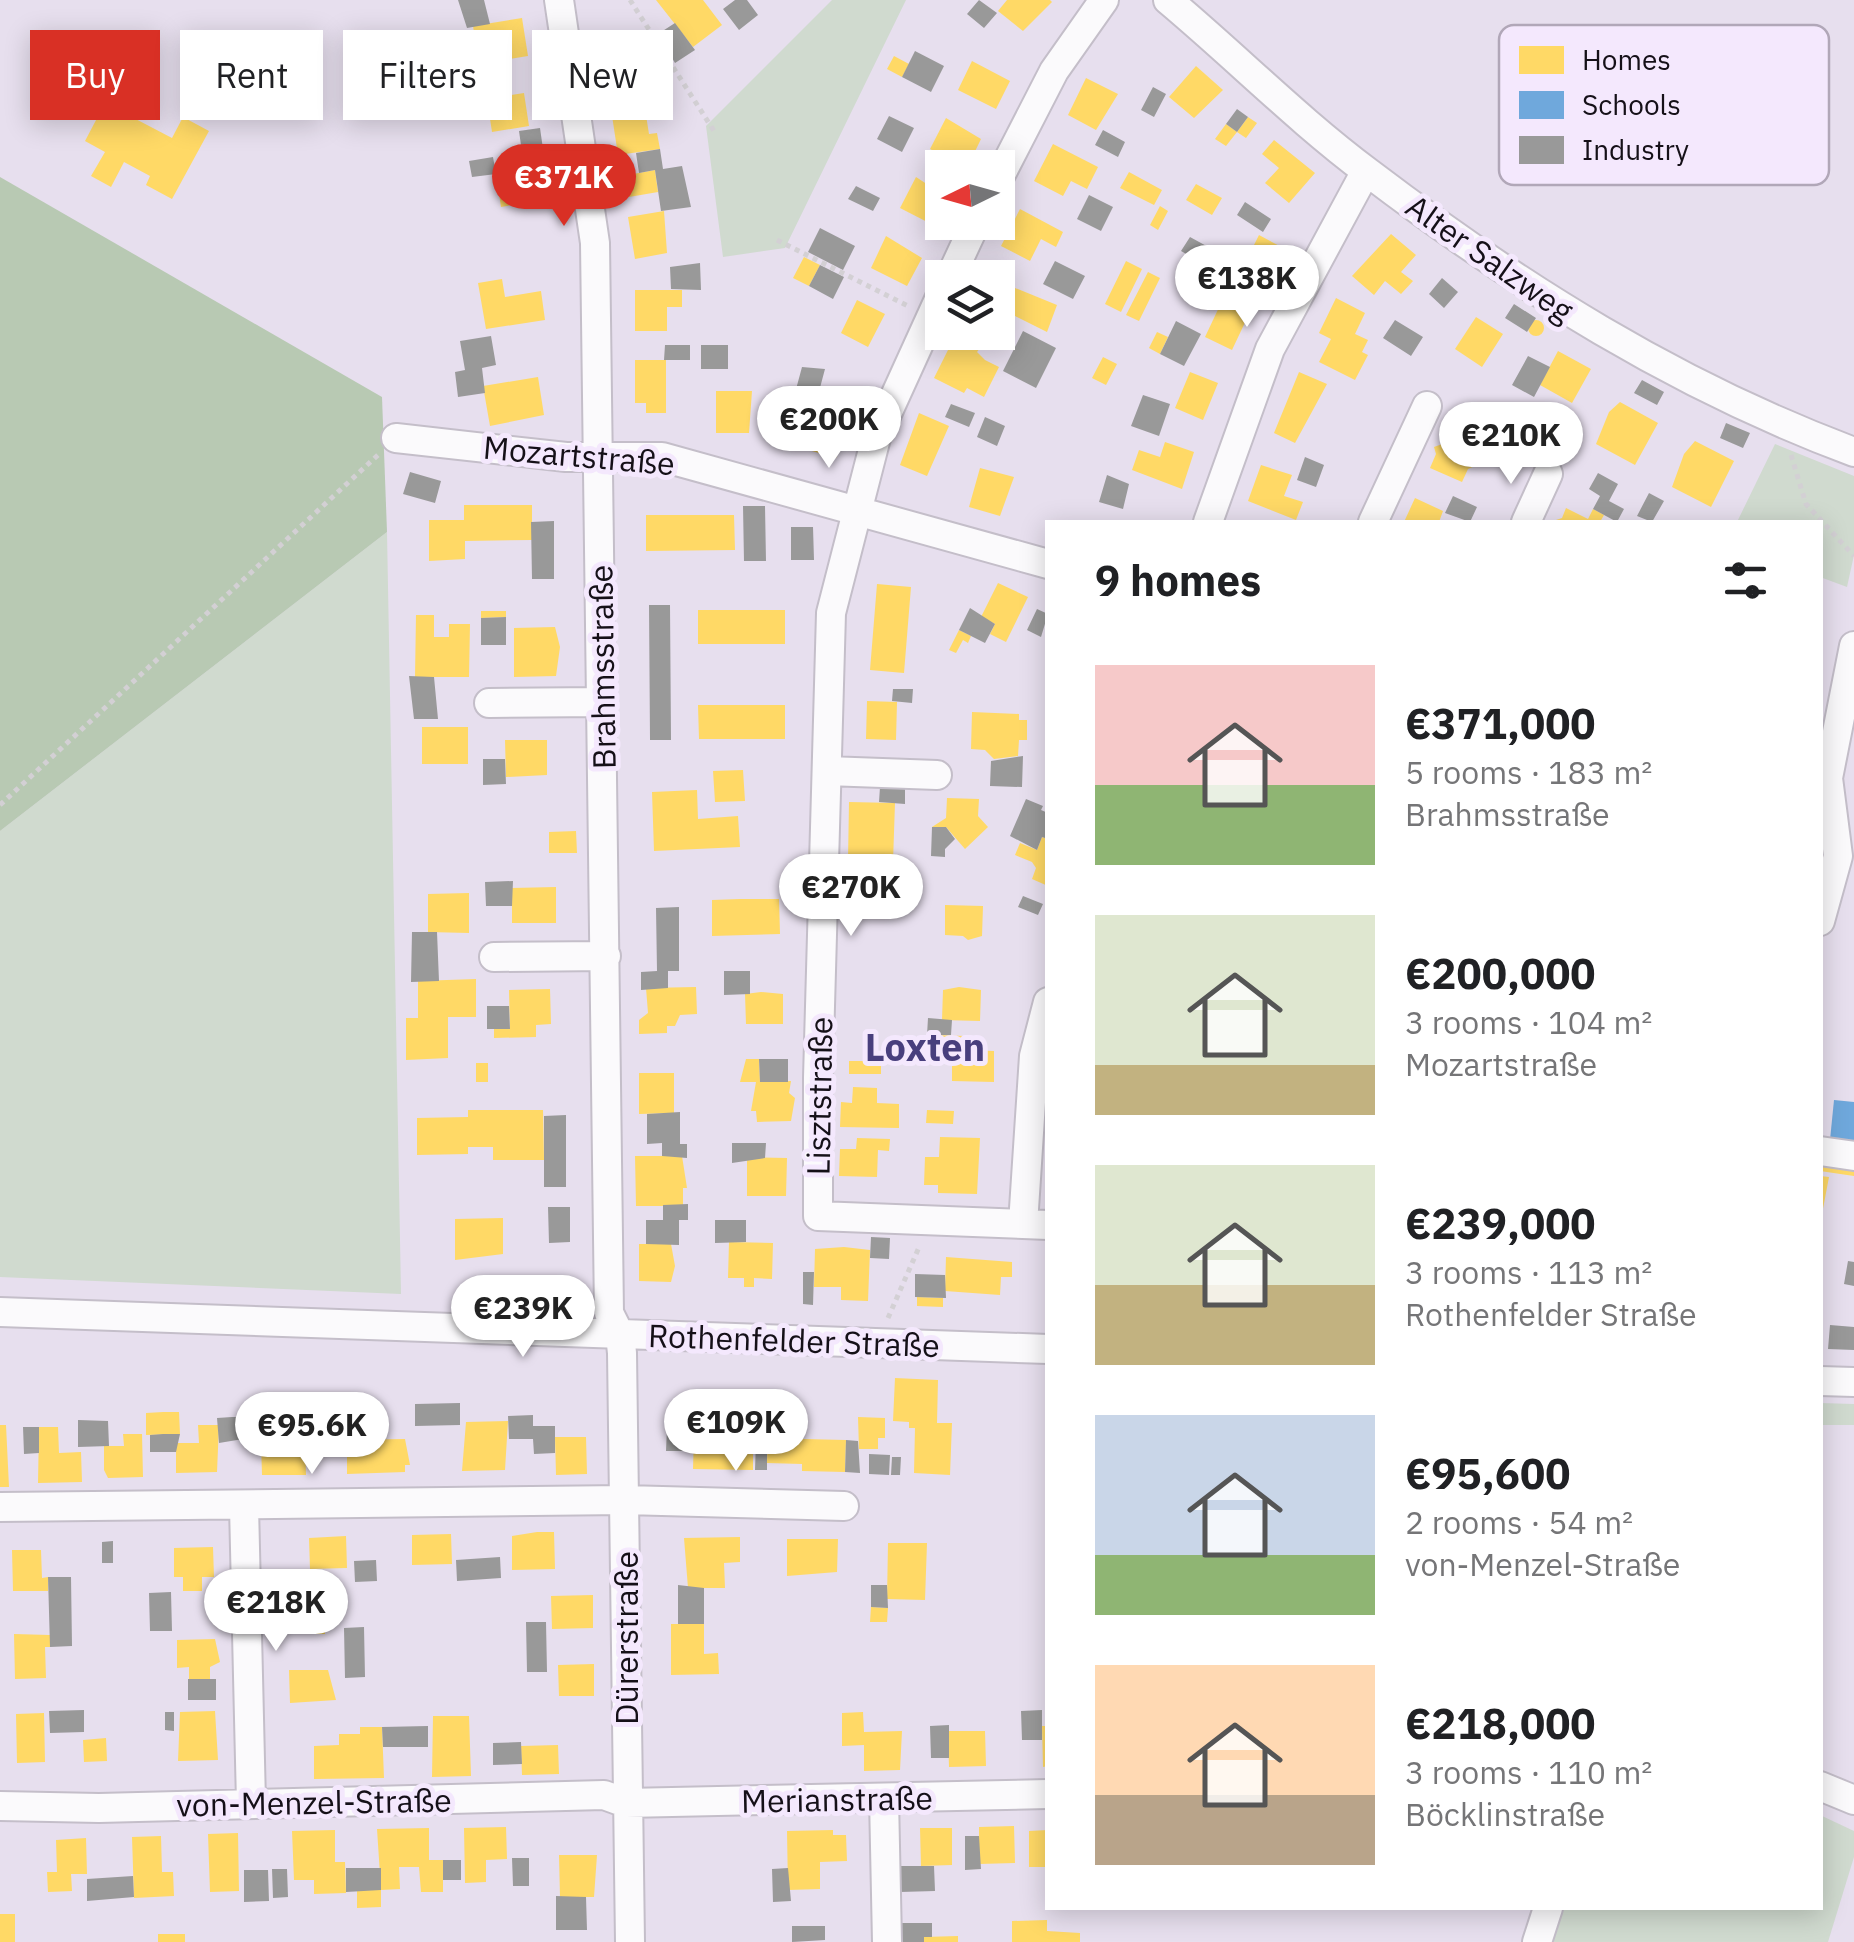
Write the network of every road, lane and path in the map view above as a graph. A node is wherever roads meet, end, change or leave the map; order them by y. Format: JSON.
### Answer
{"nodes":[{"id":1,"x":561,"y":0,"type":"edge"},
{"id":2,"x":630,"y":0,"type":"edge"},
{"id":3,"x":1104,"y":0,"type":"edge"},
{"id":4,"x":1168,"y":0,"type":"edge"},
{"id":5,"x":714,"y":131,"type":"dead end"},
{"id":6,"x":1013,"y":150,"type":"edge"},
{"id":7,"x":1366,"y":172,"type":"junction"},
{"id":8,"x":777,"y":240,"type":"dead end"},
{"id":9,"x":925,"y":300,"type":"edge"},
{"id":10,"x":925,"y":331,"type":"edge"},
{"id":11,"x":1427,"y":406,"type":"dead end"},
{"id":12,"x":1782,"y":425,"type":"junction"},
{"id":13,"x":396,"y":438,"type":"joint"},
{"id":14,"x":1854,"y":452,"type":"edge"},
{"id":15,"x":599,"y":455,"type":"junction"},
{"id":16,"x":1548,"y":474,"type":"dead end"},
{"id":17,"x":856,"y":508,"type":"junction"},
{"id":18,"x":1209,"y":520,"type":"edge"},
{"id":19,"x":1374,"y":520,"type":"edge"},
{"id":20,"x":1527,"y":520,"type":"edge"},
{"id":21,"x":1821,"y":520,"type":"edge"},
{"id":22,"x":1823,"y":522,"type":"edge"},
{"id":23,"x":1854,"y":556,"type":"edge"},
{"id":24,"x":1045,"y":563,"type":"edge"},
{"id":25,"x":1854,"y":646,"type":"edge"},
{"id":26,"x":602,"y":702,"type":"junction"},
{"id":27,"x":489,"y":703,"type":"dead end"},
{"id":28,"x":827,"y":772,"type":"junction"},
{"id":29,"x":938,"y":775,"type":"dead end"},
{"id":30,"x":1824,"y":777,"type":"edge"},
{"id":31,"x":0,"y":805,"type":"edge"},
{"id":32,"x":1823,"y":910,"type":"edge"},
{"id":33,"x":606,"y":956,"type":"junction"},
{"id":34,"x":494,"y":957,"type":"dead end"},
{"id":35,"x":1045,"y":1014,"type":"edge"},
{"id":36,"x":1823,"y":1151,"type":"edge"},
{"id":37,"x":1854,"y":1156,"type":"edge"},
{"id":38,"x":931,"y":1220,"type":"junction"},
{"id":39,"x":1035,"y":1225,"type":"edge"},
{"id":40,"x":0,"y":1312,"type":"edge"},
{"id":41,"x":620,"y":1335,"type":"junction"},
{"id":42,"x":876,"y":1342,"type":"junction"},
{"id":43,"x":1045,"y":1349,"type":"edge"},
{"id":44,"x":1823,"y":1381,"type":"edge"},
{"id":45,"x":1854,"y":1382,"type":"edge"},
{"id":46,"x":625,"y":1500,"type":"junction"},
{"id":47,"x":244,"y":1506,"type":"junction"},
{"id":48,"x":844,"y":1506,"type":"dead end"},
{"id":49,"x":0,"y":1507,"type":"edge"},
{"id":50,"x":1823,"y":1787,"type":"edge"},
{"id":51,"x":1045,"y":1794,"type":"edge"},
{"id":52,"x":884,"y":1798,"type":"junction"},
{"id":53,"x":1854,"y":1800,"type":"edge"},
{"id":54,"x":252,"y":1803,"type":"junction"},
{"id":55,"x":626,"y":1803,"type":"junction"},
{"id":56,"x":0,"y":1806,"type":"edge"},
{"id":57,"x":1547,"y":1910,"type":"edge"},
{"id":58,"x":630,"y":1942,"type":"edge"},
{"id":59,"x":887,"y":1942,"type":"edge"},
{"id":60,"x":1537,"y":1942,"type":"edge"}],
"edges":[{"from":1,"to":15,"type":"street","name":"Brahmsstraße"},
{"from":2,"to":5,"type":"path"},
{"from":3,"to":6,"type":"street"},
{"from":4,"to":7,"type":"street","name":"Alter Salzweg"},
{"from":7,"to":12,"type":"street","name":"Alter Salzweg"},
{"from":7,"to":18,"type":"street"},
{"from":8,"to":9,"type":"path"},
{"from":10,"to":17,"type":"street","name":"Lisztstraße"},
{"from":11,"to":19,"type":"street"},
{"from":12,"to":14,"type":"street","name":"Alter Salzweg"},
{"from":12,"to":21,"type":"path"},
{"from":13,"to":15,"type":"street","name":"Mozartstraße"},
{"from":13,"to":31,"type":"path"},
{"from":15,"to":17,"type":"street","name":"Mozartstraße"},
{"from":15,"to":26,"type":"street","name":"Brahmsstraße"},
{"from":16,"to":20,"type":"street"},
{"from":17,"to":24,"type":"street","name":"Mozartstraße"},
{"from":17,"to":28,"type":"street","name":"Lisztstraße"},
{"from":22,"to":23,"type":"path"},
{"from":25,"to":30,"type":"street"},
{"from":26,"to":27,"type":"street"},
{"from":26,"to":33,"type":"street","name":"Brahmsstraße"},
{"from":28,"to":29,"type":"street"},
{"from":28,"to":38,"type":"street","name":"Lisztstraße"},
{"from":30,"to":32,"type":"street"},
{"from":33,"to":34,"type":"street"},
{"from":33,"to":41,"type":"street","name":"Brahmsstraße"},
{"from":35,"to":39,"type":"street"},
{"from":36,"to":37,"type":"street"},
{"from":38,"to":39,"type":"street","name":"Lisztstraße"},
{"from":38,"to":42,"type":"path"},
{"from":40,"to":41,"type":"street","name":"Rothenfelder Straße"},
{"from":41,"to":42,"type":"street","name":"Rothenfelder Straße"},
{"from":41,"to":46,"type":"street","name":"Dürerstraße"},
{"from":42,"to":43,"type":"street","name":"Rothenfelder Straße"},
{"from":44,"to":45,"type":"street"},
{"from":46,"to":47,"type":"street"},
{"from":46,"to":48,"type":"street"},
{"from":46,"to":55,"type":"street","name":"Dürerstraße"},
{"from":47,"to":49,"type":"street"},
{"from":47,"to":54,"type":"street"},
{"from":50,"to":53,"type":"street"},
{"from":51,"to":52,"type":"street","name":"Merianstraße"},
{"from":52,"to":55,"type":"street","name":"Merianstraße"},
{"from":52,"to":59,"type":"street"},
{"from":54,"to":55,"type":"street","name":"von-Menzel-Straße"},
{"from":54,"to":56,"type":"street","name":"von-Menzel-Straße"},
{"from":55,"to":58,"type":"street","name":"Dürerstraße"},
{"from":57,"to":60,"type":"street"}]}
